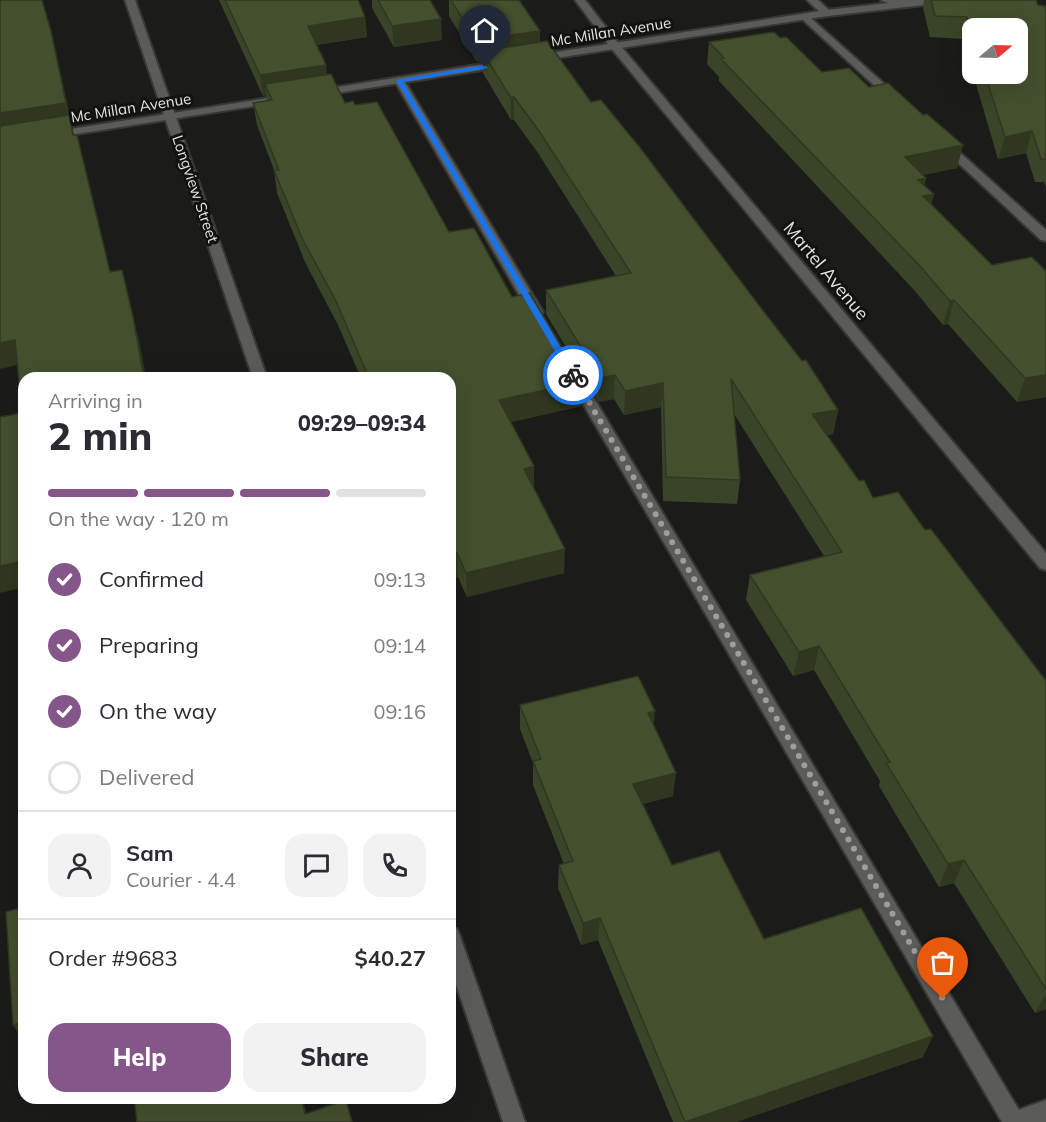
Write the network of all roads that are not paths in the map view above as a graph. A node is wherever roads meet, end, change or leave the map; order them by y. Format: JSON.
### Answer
{"nodes":[{"id":1,"x":130,"y":0,"type":"edge"},
{"id":2,"x":580,"y":0,"type":"edge"},
{"id":3,"x":812,"y":0,"type":"edge"},
{"id":4,"x":886,"y":0,"type":"edge"},
{"id":5,"x":942,"y":0,"type":"edge"},
{"id":6,"x":917,"y":2,"type":"junction"},
{"id":7,"x":827,"y":13,"type":"junction"},
{"id":8,"x":805,"y":16,"type":"junction"},
{"id":9,"x":615,"y":46,"type":"junction"},
{"id":10,"x":399,"y":80,"type":"junction"},
{"id":11,"x":306,"y":95,"type":"edge"},
{"id":12,"x":283,"y":99,"type":"edge"},
{"id":13,"x":907,"y":110,"type":"edge"},
{"id":14,"x":171,"y":117,"type":"junction"},
{"id":15,"x":933,"y":134,"type":"edge"},
{"id":16,"x":34,"y":138,"type":"edge"},
{"id":17,"x":1046,"y":237,"type":"edge"},
{"id":18,"x":545,"y":328,"type":"edge"},
{"id":19,"x":564,"y":359,"type":"edge"},
{"id":20,"x":258,"y":372,"type":"edge"},
{"id":21,"x":1046,"y":564,"type":"edge"},
{"id":22,"x":456,"y":954,"type":"edge"},
{"id":23,"x":1046,"y":1111,"type":"edge"},
{"id":24,"x":513,"y":1122,"type":"edge"},
{"id":25,"x":1015,"y":1122,"type":"edge"}],
"edges":[{"from":1,"to":14,"type":"street","name":"Longview Street"},
{"from":2,"to":9,"type":"street","name":"Martel Avenue"},
{"from":3,"to":7,"type":"street"},
{"from":4,"to":6,"type":"street"},
{"from":5,"to":6,"type":"street","name":"Mc Millan Avenue"},
{"from":6,"to":7,"type":"street","name":"Mc Millan Avenue"},
{"from":7,"to":8,"type":"street","name":"Mc Millan Avenue"},
{"from":8,"to":9,"type":"street","name":"Mc Millan Avenue"},
{"from":8,"to":13,"type":"street"},
{"from":9,"to":10,"type":"street","name":"Mc Millan Avenue"},
{"from":9,"to":21,"type":"street","name":"Martel Avenue"},
{"from":10,"to":11,"type":"street","name":"Mc Millan Avenue"},
{"from":10,"to":18,"type":"street"},
{"from":12,"to":14,"type":"street","name":"Mc Millan Avenue"},
{"from":14,"to":16,"type":"street","name":"Mc Millan Avenue"},
{"from":14,"to":20,"type":"street","name":"Longview Street"},
{"from":15,"to":17,"type":"street"},
{"from":19,"to":25,"type":"street"},
{"from":22,"to":24,"type":"street"},
{"from":23,"to":25,"type":"street"}]}
